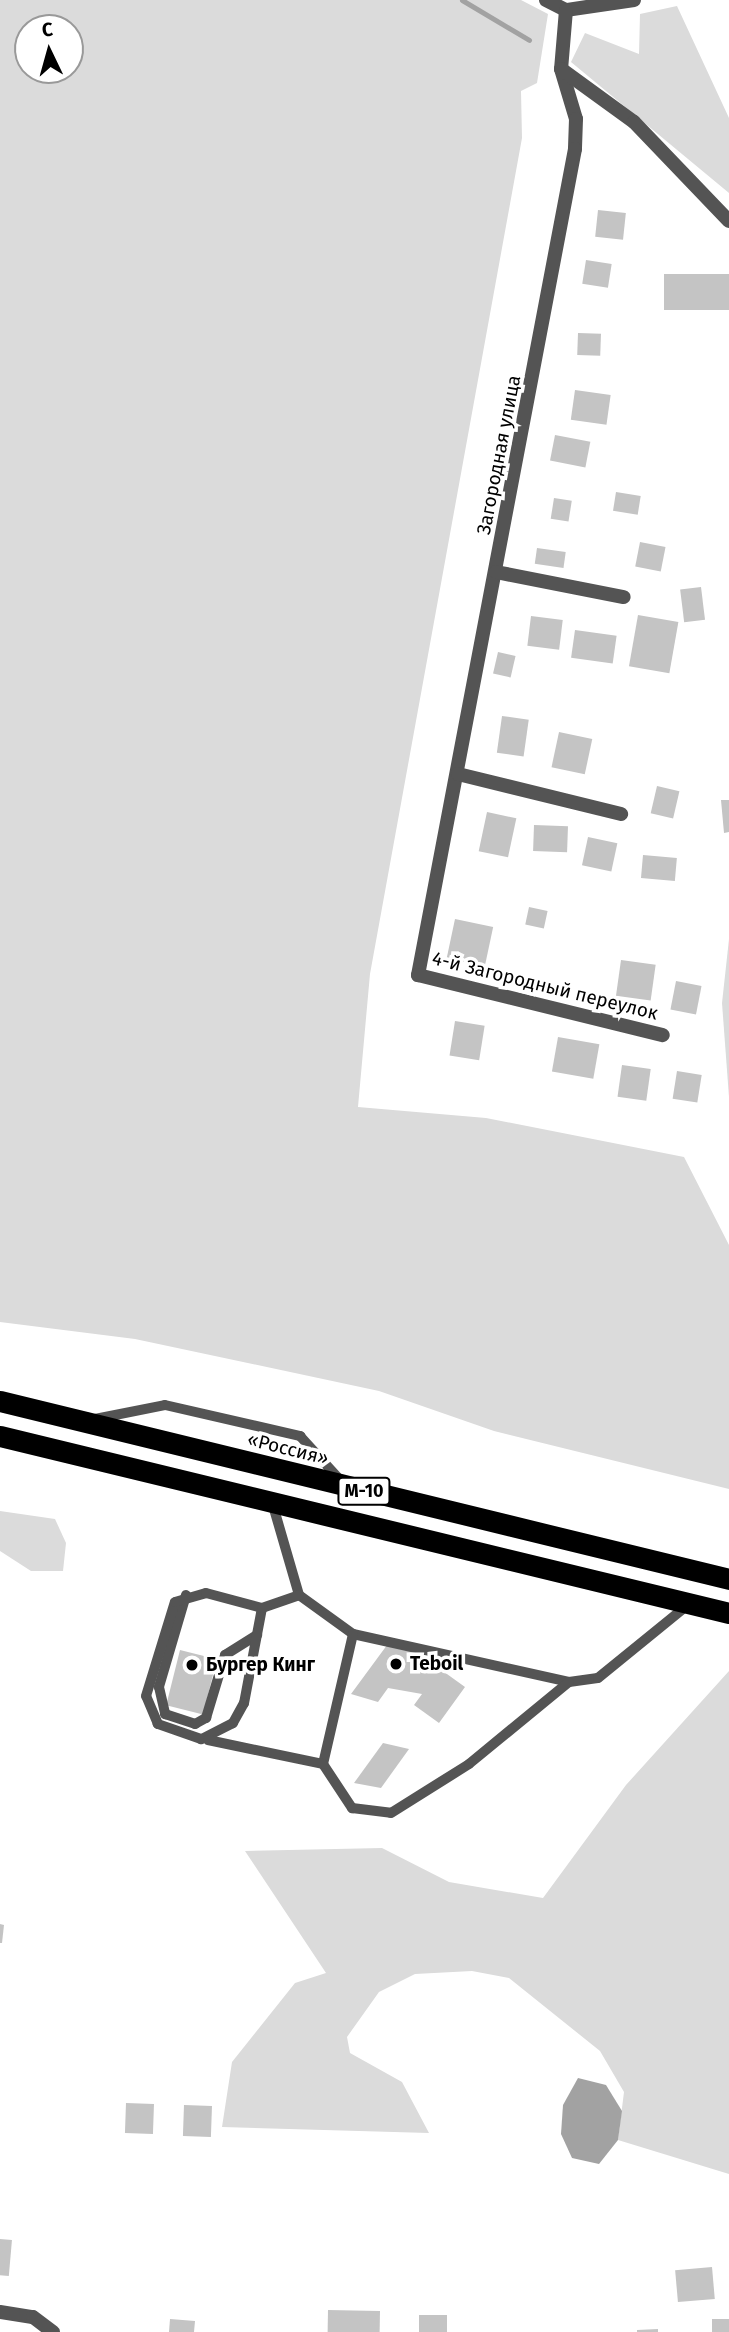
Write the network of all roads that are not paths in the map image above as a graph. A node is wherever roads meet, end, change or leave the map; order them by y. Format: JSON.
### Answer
{"nodes":[{"id":1,"x":545,"y":0,"type":"edge"},
{"id":2,"x":634,"y":0,"type":"edge"},
{"id":3,"x":566,"y":10,"type":"junction"},
{"id":4,"x":561,"y":69,"type":"junction"},
{"id":5,"x":729,"y":221,"type":"edge"},
{"id":6,"x":496,"y":572,"type":"junction"},
{"id":7,"x":624,"y":597,"type":"dead end"},
{"id":8,"x":458,"y":774,"type":"junction"},
{"id":9,"x":621,"y":814,"type":"dead end"},
{"id":10,"x":418,"y":975,"type":"joint"},
{"id":11,"x":663,"y":1035,"type":"dead end"},
{"id":12,"x":0,"y":1401,"type":"edge"},
{"id":13,"x":83,"y":1421,"type":"junction"},
{"id":14,"x":0,"y":1436,"type":"edge"},
{"id":15,"x":345,"y":1486,"type":"junction"},
{"id":16,"x":272,"y":1502,"type":"junction"},
{"id":17,"x":729,"y":1579,"type":"edge"},
{"id":18,"x":186,"y":1595,"type":"junction"},
{"id":19,"x":299,"y":1595,"type":"junction"},
{"id":20,"x":689,"y":1604,"type":"junction"},
{"id":21,"x":262,"y":1608,"type":"junction"},
{"id":22,"x":729,"y":1614,"type":"edge"},
{"id":23,"x":353,"y":1634,"type":"junction"},
{"id":24,"x":257,"y":1635,"type":"junction"},
{"id":25,"x":569,"y":1682,"type":"junction"},
{"id":26,"x":201,"y":1739,"type":"junction"},
{"id":27,"x":323,"y":1764,"type":"junction"},
{"id":28,"x":0,"y":2312,"type":"edge"},
{"id":29,"x":53,"y":2332,"type":"edge"}],
"edges":[{"from":1,"to":3,"type":"street"},
{"from":2,"to":3,"type":"street"},
{"from":3,"to":4,"type":"street","name":"Загородная улица"},
{"from":4,"to":5,"type":"street"},
{"from":4,"to":6,"type":"street","name":"Загородная улица"},
{"from":6,"to":7,"type":"street"},
{"from":6,"to":8,"type":"street","name":"Загородная улица"},
{"from":8,"to":9,"type":"street"},
{"from":8,"to":10,"type":"street","name":"Загородная улица"},
{"from":10,"to":11,"type":"street","name":"4-й Загородный переулок"},
{"from":12,"to":13,"type":"highway","name":"«Россия»","number":"М-10"},
{"from":13,"to":15,"type":"highway","name":"«Россия»","number":"М-10"},
{"from":13,"to":15,"type":"lane"},
{"from":14,"to":16,"type":"highway","number":"М-10"},
{"from":15,"to":17,"type":"highway","name":"«Россия»","number":"М-10"},
{"from":16,"to":19,"type":"lane"},
{"from":16,"to":20,"type":"highway","number":"М-10"},
{"from":18,"to":21,"type":"lane"},
{"from":18,"to":24,"type":"lane"},
{"from":18,"to":26,"type":"lane"},
{"from":19,"to":21,"type":"lane"},
{"from":19,"to":23,"type":"lane"},
{"from":20,"to":22,"type":"highway","number":"М-10"},
{"from":20,"to":25,"type":"lane"},
{"from":21,"to":24,"type":"lane"},
{"from":23,"to":25,"type":"lane"},
{"from":23,"to":27,"type":"lane"},
{"from":24,"to":26,"type":"lane"},
{"from":25,"to":27,"type":"lane"},
{"from":26,"to":27,"type":"lane"},
{"from":28,"to":29,"type":"street"}]}
